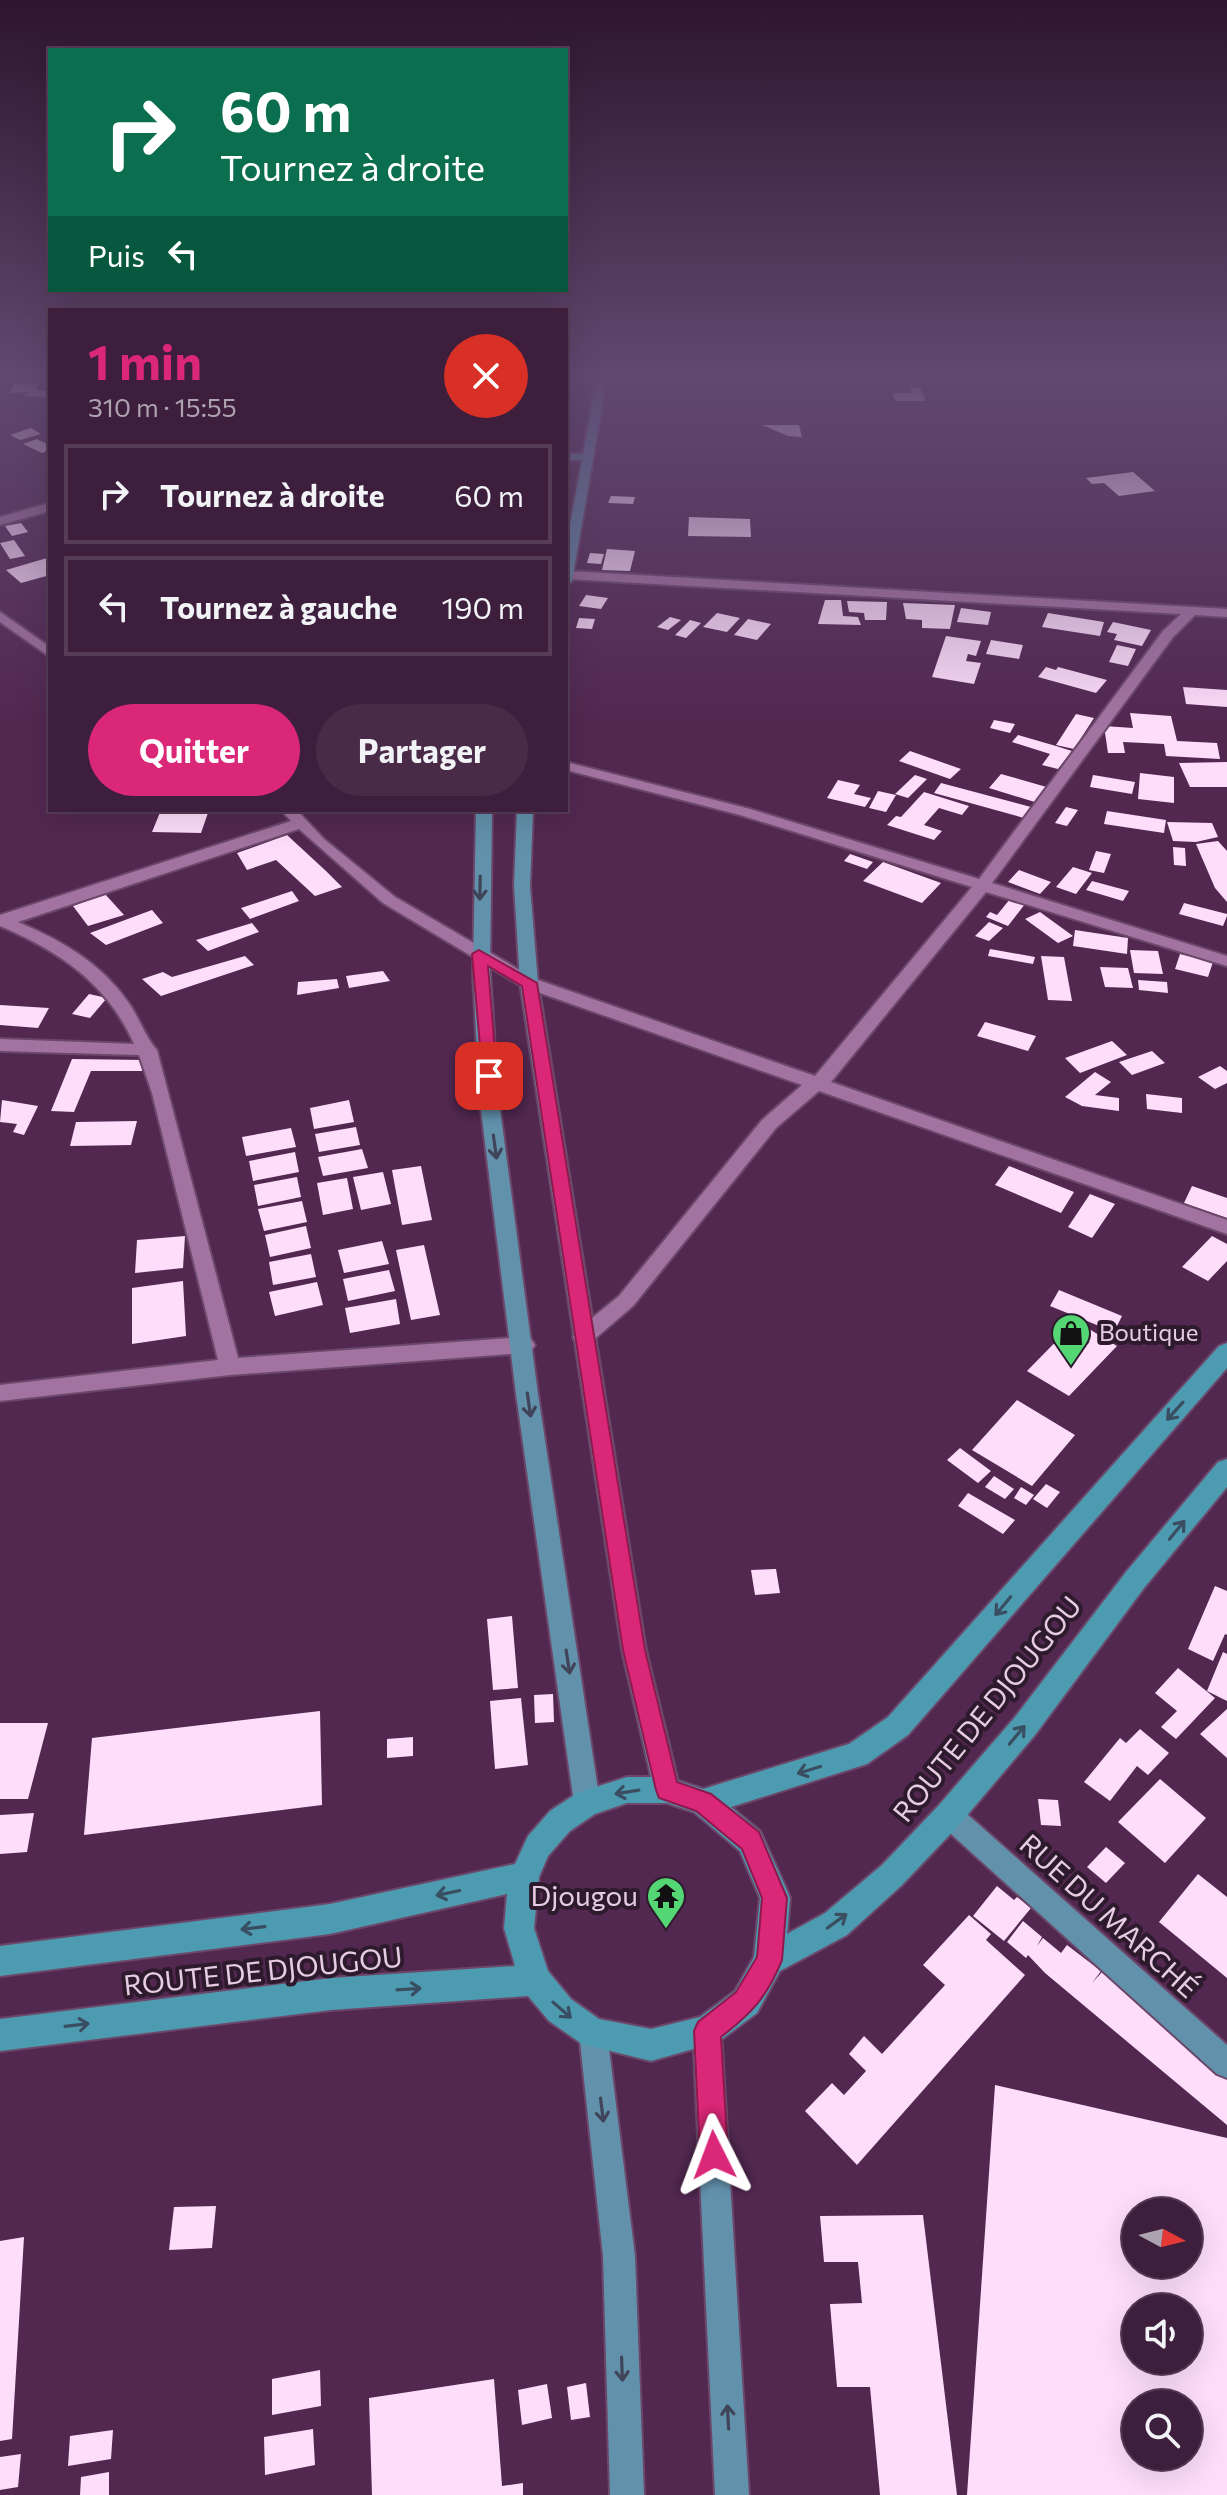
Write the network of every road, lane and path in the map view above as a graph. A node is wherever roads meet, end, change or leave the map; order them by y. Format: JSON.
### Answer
{"nodes":[{"id":1,"x":584,"y":488,"type":"edge"},
{"id":2,"x":48,"y":508,"type":"edge"},
{"id":3,"x":0,"y":521,"type":"edge"},
{"id":4,"x":568,"y":573,"type":"edge"},
{"id":5,"x":568,"y":578,"type":"edge"},
{"id":6,"x":1191,"y":612,"type":"junction"},
{"id":7,"x":1227,"y":613,"type":"edge"},
{"id":8,"x":0,"y":616,"type":"edge"},
{"id":9,"x":48,"y":652,"type":"edge"},
{"id":10,"x":568,"y":767,"type":"edge"},
{"id":11,"x":291,"y":812,"type":"edge"},
{"id":12,"x":484,"y":812,"type":"edge"},
{"id":13,"x":525,"y":812,"type":"edge"},
{"id":14,"x":302,"y":823,"type":"junction"},
{"id":15,"x":982,"y":886,"type":"junction"},
{"id":16,"x":1,"y":920,"type":"edge"},
{"id":17,"x":479,"y":954,"type":"junction"},
{"id":18,"x":1227,"y":961,"type":"edge"},
{"id":19,"x":529,"y":983,"type":"junction"},
{"id":20,"x":0,"y":1045,"type":"edge"},
{"id":21,"x":148,"y":1050,"type":"junction"},
{"id":22,"x":815,"y":1085,"type":"junction"},
{"id":23,"x":1227,"y":1227,"type":"edge"},
{"id":24,"x":583,"y":1337,"type":"junction"},
{"id":25,"x":524,"y":1345,"type":"junction"},
{"id":26,"x":1227,"y":1352,"type":"edge"},
{"id":27,"x":230,"y":1367,"type":"junction"},
{"id":28,"x":0,"y":1393,"type":"edge"},
{"id":29,"x":1227,"y":1469,"type":"edge"},
{"id":30,"x":667,"y":1790,"type":"junction"},
{"id":31,"x":703,"y":1802,"type":"junction"},
{"id":32,"x":587,"y":1803,"type":"junction"},
{"id":33,"x":949,"y":1815,"type":"junction"},
{"id":34,"x":524,"y":1876,"type":"junction"},
{"id":35,"x":769,"y":1960,"type":"junction"},
{"id":36,"x":0,"y":1961,"type":"edge"},
{"id":37,"x":535,"y":1980,"type":"junction"},
{"id":38,"x":707,"y":2031,"type":"junction"},
{"id":39,"x":593,"y":2033,"type":"junction"},
{"id":40,"x":0,"y":2035,"type":"edge"},
{"id":41,"x":1227,"y":2064,"type":"edge"},
{"id":42,"x":627,"y":2495,"type":"edge"},
{"id":43,"x":732,"y":2495,"type":"edge"}],
"edges":[{"from":1,"to":4,"type":"main road"},
{"from":2,"to":3,"type":"street"},
{"from":5,"to":6,"type":"street"},
{"from":6,"to":7,"type":"street"},
{"from":6,"to":15,"type":"street"},
{"from":8,"to":9,"type":"street"},
{"from":10,"to":15,"type":"street"},
{"from":11,"to":14,"type":"street"},
{"from":12,"to":17,"type":"main road","one_way":true},
{"from":13,"to":19,"type":"main road"},
{"from":14,"to":16,"type":"street"},
{"from":14,"to":17,"type":"street"},
{"from":15,"to":18,"type":"street"},
{"from":15,"to":22,"type":"street"},
{"from":16,"to":21,"type":"street"},
{"from":17,"to":19,"type":"street"},
{"from":17,"to":25,"type":"main road","one_way":true},
{"from":19,"to":22,"type":"street"},
{"from":19,"to":24,"type":"main road"},
{"from":20,"to":21,"type":"street"},
{"from":21,"to":27,"type":"street"},
{"from":22,"to":23,"type":"street"},
{"from":22,"to":24,"type":"street"},
{"from":24,"to":30,"type":"main road"},
{"from":25,"to":27,"type":"street"},
{"from":25,"to":32,"type":"main road","one_way":true},
{"from":26,"to":31,"type":"highway","one_way":true},
{"from":27,"to":28,"type":"street"},
{"from":33,"to":29,"type":"highway","name":"ROUTE DE DJOUGOU","one_way":true},
{"from":30,"to":31,"type":"highway"},
{"from":30,"to":32,"type":"highway","one_way":true},
{"from":31,"to":35,"type":"highway"},
{"from":32,"to":34,"type":"highway"},
{"from":35,"to":33,"type":"highway","name":"ROUTE DE DJOUGOU","one_way":true},
{"from":33,"to":41,"type":"main road","name":"RUE DU MARCHÉ"},
{"from":34,"to":36,"type":"highway","name":"ROUTE DE DJOUGOU","one_way":true},
{"from":34,"to":37,"type":"highway"},
{"from":35,"to":38,"type":"highway"},
{"from":37,"to":39,"type":"highway","one_way":true},
{"from":40,"to":37,"type":"highway","name":"ROUTE DE DJOUGOU","one_way":true},
{"from":38,"to":39,"type":"highway"},
{"from":43,"to":38,"type":"main road","one_way":true},
{"from":39,"to":42,"type":"main road","one_way":true}]}
